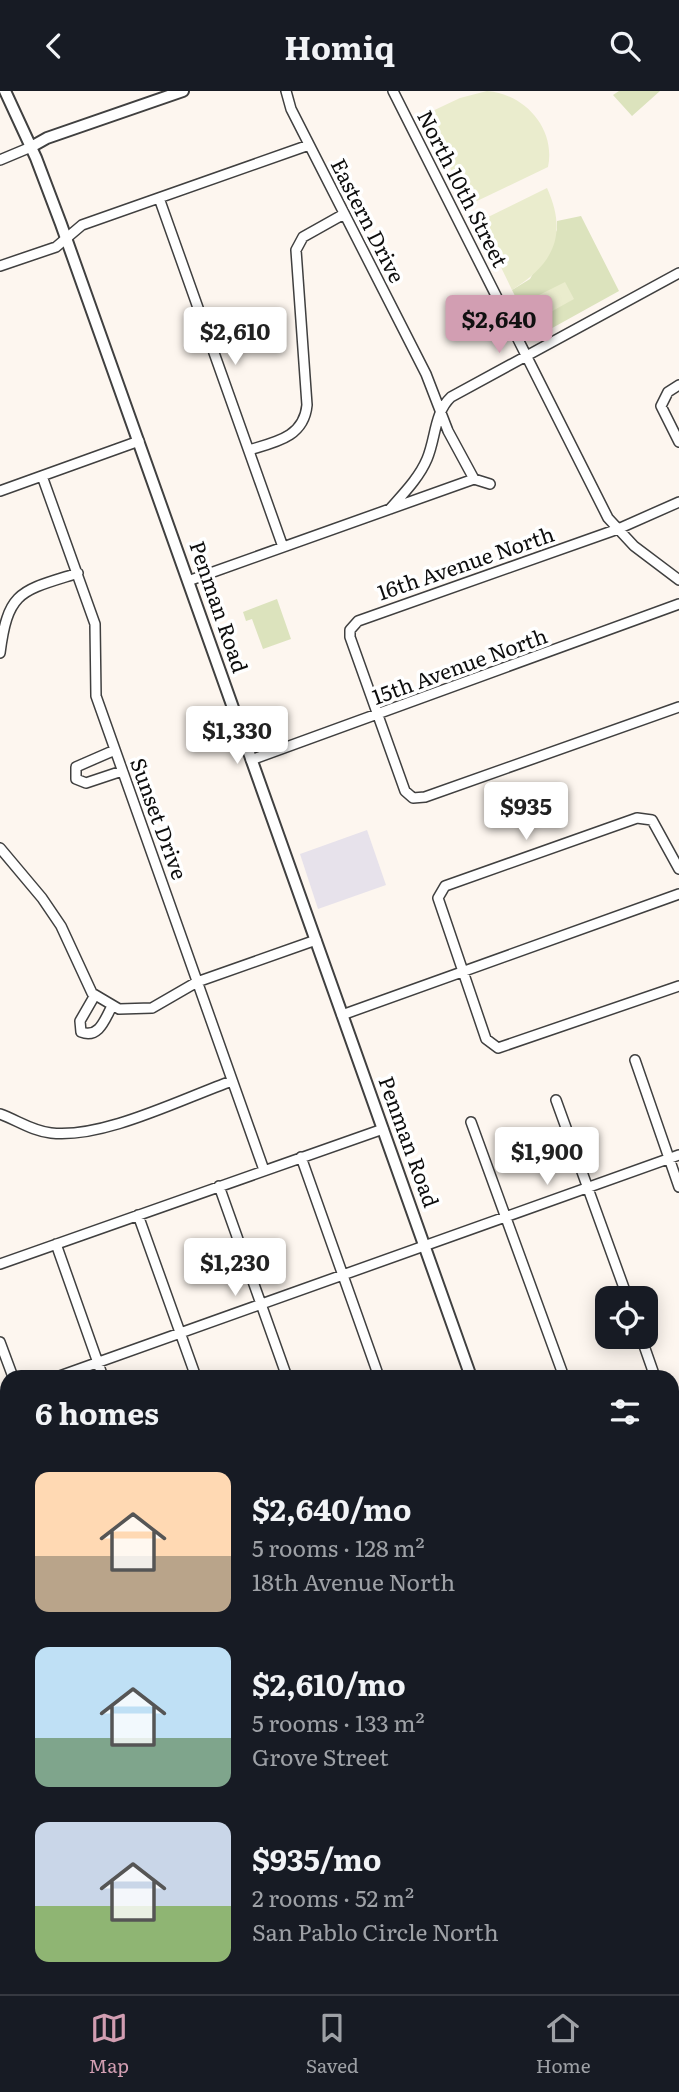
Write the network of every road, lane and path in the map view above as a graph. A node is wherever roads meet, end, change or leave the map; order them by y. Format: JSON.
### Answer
{"nodes":[{"id":1,"x":5,"y":91,"type":"edge"},
{"id":2,"x":183,"y":91,"type":"edge"},
{"id":3,"x":286,"y":91,"type":"edge"},
{"id":4,"x":393,"y":91,"type":"edge"},
{"id":5,"x":309,"y":145,"type":"junction"},
{"id":6,"x":31,"y":147,"type":"junction"},
{"id":7,"x":0,"y":160,"type":"edge"},
{"id":8,"x":159,"y":198,"type":"junction"},
{"id":9,"x":344,"y":214,"type":"junction"},
{"id":10,"x":66,"y":239,"type":"junction"},
{"id":11,"x":0,"y":266,"type":"edge"},
{"id":12,"x":679,"y":273,"type":"edge"},
{"id":13,"x":526,"y":357,"type":"junction"},
{"id":14,"x":679,"y":385,"type":"edge"},
{"id":15,"x":440,"y":411,"type":"junction"},
{"id":16,"x":139,"y":441,"type":"junction"},
{"id":17,"x":679,"y":442,"type":"edge"},
{"id":18,"x":249,"y":450,"type":"junction"},
{"id":19,"x":42,"y":476,"type":"junction"},
{"id":20,"x":474,"y":479,"type":"junction"},
{"id":21,"x":490,"y":484,"type":"dead end"},
{"id":22,"x":0,"y":491,"type":"edge"},
{"id":23,"x":679,"y":502,"type":"edge"},
{"id":24,"x":390,"y":509,"type":"junction"},
{"id":25,"x":618,"y":529,"type":"junction"},
{"id":26,"x":283,"y":547,"type":"junction"},
{"id":27,"x":78,"y":573,"type":"junction"},
{"id":28,"x":679,"y":580,"type":"edge"},
{"id":29,"x":188,"y":581,"type":"junction"},
{"id":30,"x":679,"y":604,"type":"edge"},
{"id":31,"x":0,"y":653,"type":"edge"},
{"id":32,"x":679,"y":708,"type":"edge"},
{"id":33,"x":377,"y":715,"type":"junction"},
{"id":34,"x":115,"y":750,"type":"junction"},
{"id":35,"x":251,"y":760,"type":"junction"},
{"id":36,"x":122,"y":771,"type":"junction"},
{"id":37,"x":0,"y":848,"type":"edge"},
{"id":38,"x":679,"y":869,"type":"edge"},
{"id":39,"x":679,"y":894,"type":"edge"},
{"id":40,"x":316,"y":940,"type":"junction"},
{"id":41,"x":463,"y":972,"type":"junction"},
{"id":42,"x":197,"y":982,"type":"junction"},
{"id":43,"x":679,"y":986,"type":"edge"},
{"id":44,"x":95,"y":995,"type":"junction"},
{"id":45,"x":113,"y":1006,"type":"junction"},
{"id":46,"x":342,"y":1015,"type":"junction"},
{"id":47,"x":635,"y":1060,"type":"dead end"},
{"id":48,"x":232,"y":1081,"type":"junction"},
{"id":49,"x":556,"y":1100,"type":"dead end"},
{"id":50,"x":0,"y":1114,"type":"edge"},
{"id":51,"x":471,"y":1122,"type":"dead end"},
{"id":52,"x":383,"y":1129,"type":"junction"},
{"id":53,"x":679,"y":1155,"type":"edge"},
{"id":54,"x":301,"y":1157,"type":"junction"},
{"id":55,"x":668,"y":1159,"type":"junction"},
{"id":56,"x":264,"y":1170,"type":"junction"},
{"id":57,"x":219,"y":1187,"type":"junction"},
{"id":58,"x":679,"y":1187,"type":"edge"},
{"id":59,"x":588,"y":1189,"type":"junction"},
{"id":60,"x":138,"y":1215,"type":"junction"},
{"id":61,"x":506,"y":1217,"type":"junction"},
{"id":62,"x":56,"y":1244,"type":"junction"},
{"id":63,"x":424,"y":1246,"type":"junction"},
{"id":64,"x":0,"y":1263,"type":"edge"},
{"id":65,"x":343,"y":1276,"type":"junction"},
{"id":66,"x":623,"y":1286,"type":"edge"},
{"id":67,"x":261,"y":1304,"type":"junction"},
{"id":68,"x":180,"y":1333,"type":"junction"},
{"id":69,"x":0,"y":1342,"type":"edge"},
{"id":70,"x":645,"y":1349,"type":"edge"},
{"id":71,"x":97,"y":1362,"type":"junction"},
{"id":72,"x":10,"y":1370,"type":"edge"},
{"id":73,"x":76,"y":1370,"type":"edge"},
{"id":74,"x":100,"y":1370,"type":"edge"},
{"id":75,"x":193,"y":1370,"type":"edge"},
{"id":76,"x":285,"y":1370,"type":"edge"},
{"id":77,"x":377,"y":1370,"type":"edge"},
{"id":78,"x":468,"y":1370,"type":"edge"},
{"id":79,"x":561,"y":1370,"type":"edge"},
{"id":80,"x":653,"y":1370,"type":"edge"}],
"edges":[{"from":1,"to":6,"type":"street","name":"Penman Road"},
{"from":2,"to":6,"type":"street"},
{"from":3,"to":5,"type":"street","name":"Eastern Drive"},
{"from":4,"to":13,"type":"street","name":"North 10th Street"},
{"from":5,"to":8,"type":"street"},
{"from":5,"to":9,"type":"street","name":"Eastern Drive"},
{"from":6,"to":7,"type":"street"},
{"from":6,"to":10,"type":"street","name":"Penman Road"},
{"from":8,"to":10,"type":"street"},
{"from":8,"to":18,"type":"street"},
{"from":9,"to":15,"type":"street","name":"Eastern Drive"},
{"from":9,"to":18,"type":"street"},
{"from":10,"to":11,"type":"street"},
{"from":10,"to":16,"type":"street","name":"Penman Road"},
{"from":12,"to":13,"type":"street"},
{"from":13,"to":15,"type":"street"},
{"from":13,"to":25,"type":"street","name":"North 10th Street"},
{"from":14,"to":17,"type":"street"},
{"from":15,"to":20,"type":"street","name":"Eastern Drive"},
{"from":15,"to":24,"type":"street"},
{"from":16,"to":19,"type":"street"},
{"from":16,"to":29,"type":"street","name":"Penman Road"},
{"from":18,"to":26,"type":"street"},
{"from":19,"to":22,"type":"street"},
{"from":19,"to":27,"type":"street","name":"Sunset Drive"},
{"from":20,"to":21,"type":"street"},
{"from":20,"to":24,"type":"street"},
{"from":23,"to":25,"type":"street","name":"16th Avenue North"},
{"from":24,"to":26,"type":"street"},
{"from":25,"to":28,"type":"street","name":"North 10th Street"},
{"from":25,"to":33,"type":"street","name":"16th Avenue North"},
{"from":26,"to":29,"type":"street"},
{"from":27,"to":31,"type":"street"},
{"from":27,"to":34,"type":"street","name":"Sunset Drive"},
{"from":29,"to":35,"type":"street","name":"Penman Road"},
{"from":30,"to":33,"type":"street","name":"15th Avenue North"},
{"from":32,"to":33,"type":"street","name":"16th Avenue North"},
{"from":33,"to":35,"type":"street","name":"15th Avenue North"},
{"from":34,"to":36,"type":"street","name":"Sunset Drive"},
{"from":34,"to":36,"type":"street"},
{"from":35,"to":40,"type":"street","name":"Penman Road"},
{"from":36,"to":42,"type":"street","name":"Sunset Drive"},
{"from":37,"to":44,"type":"street"},
{"from":38,"to":41,"type":"street"},
{"from":39,"to":41,"type":"street"},
{"from":40,"to":42,"type":"street"},
{"from":40,"to":46,"type":"street","name":"Penman Road"},
{"from":41,"to":43,"type":"street"},
{"from":41,"to":46,"type":"street"},
{"from":42,"to":45,"type":"street"},
{"from":42,"to":48,"type":"street","name":"Sunset Drive"},
{"from":44,"to":45,"type":"street"},
{"from":44,"to":45,"type":"street"},
{"from":46,"to":52,"type":"street","name":"Penman Road"},
{"from":47,"to":55,"type":"street"},
{"from":48,"to":50,"type":"street"},
{"from":48,"to":56,"type":"street","name":"Sunset Drive"},
{"from":49,"to":59,"type":"street"},
{"from":51,"to":61,"type":"street"},
{"from":52,"to":54,"type":"street"},
{"from":52,"to":63,"type":"street","name":"Penman Road"},
{"from":53,"to":55,"type":"street"},
{"from":54,"to":56,"type":"street"},
{"from":54,"to":65,"type":"street"},
{"from":55,"to":58,"type":"street"},
{"from":55,"to":59,"type":"street"},
{"from":56,"to":57,"type":"street"},
{"from":57,"to":60,"type":"street"},
{"from":57,"to":67,"type":"street"},
{"from":59,"to":61,"type":"street"},
{"from":59,"to":66,"type":"street"},
{"from":60,"to":62,"type":"street"},
{"from":60,"to":68,"type":"street"},
{"from":61,"to":63,"type":"street"},
{"from":61,"to":79,"type":"street"},
{"from":62,"to":64,"type":"street"},
{"from":62,"to":71,"type":"street"},
{"from":63,"to":65,"type":"street"},
{"from":63,"to":78,"type":"street","name":"Penman Road"},
{"from":65,"to":67,"type":"street"},
{"from":65,"to":77,"type":"street"},
{"from":67,"to":68,"type":"street"},
{"from":67,"to":76,"type":"street"},
{"from":68,"to":71,"type":"street"},
{"from":68,"to":75,"type":"street"},
{"from":69,"to":72,"type":"street"},
{"from":70,"to":80,"type":"street"},
{"from":71,"to":73,"type":"street"},
{"from":71,"to":74,"type":"street"}]}
